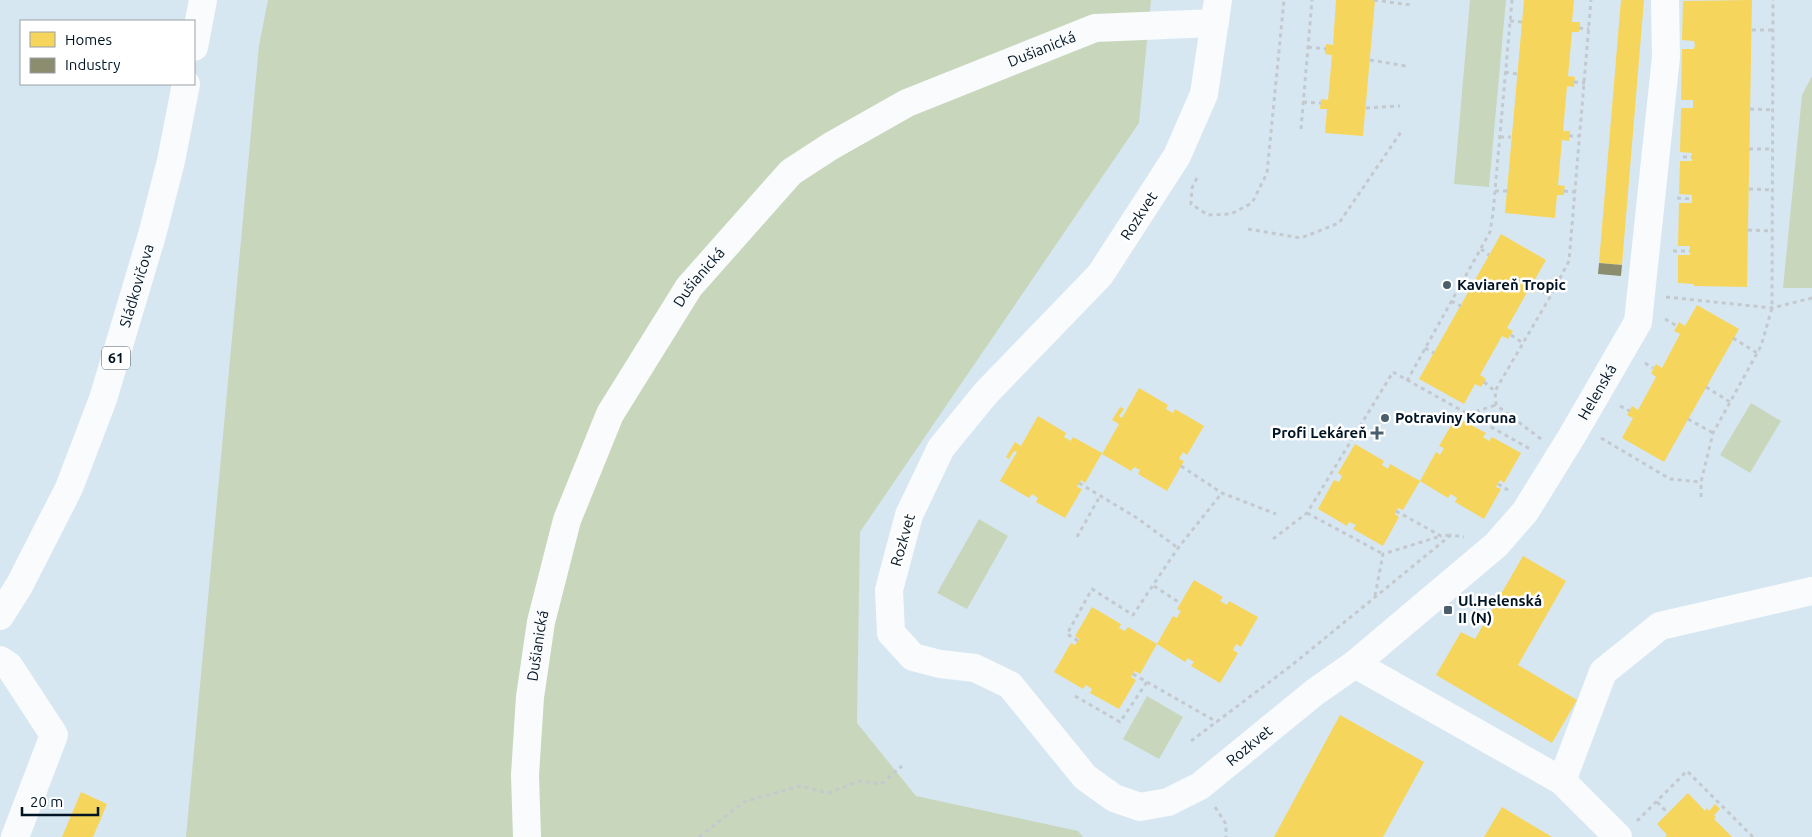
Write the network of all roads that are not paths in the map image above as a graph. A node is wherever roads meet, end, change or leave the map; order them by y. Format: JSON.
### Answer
{"nodes":[{"id":1,"x":203,"y":0,"type":"edge"},
{"id":2,"x":1665,"y":0,"type":"edge"},
{"id":3,"x":1217,"y":12,"type":"edge"},
{"id":4,"x":195,"y":42,"type":"edge"},
{"id":5,"x":186,"y":85,"type":"edge"},
{"id":6,"x":1812,"y":591,"type":"edge"},
{"id":7,"x":0,"y":616,"type":"edge"},
{"id":8,"x":0,"y":660,"type":"edge"},
{"id":9,"x":1355,"y":664,"type":"junction"},
{"id":10,"x":1327,"y":684,"type":"joint"},
{"id":11,"x":1562,"y":781,"type":"junction"},
{"id":12,"x":1625,"y":832,"type":"edge"},
{"id":13,"x":14,"y":837,"type":"edge"},
{"id":14,"x":527,"y":837,"type":"edge"}],
"edges":[{"from":1,"to":4,"type":"street"},
{"from":2,"to":9,"type":"street","name":"Helenská"},
{"from":3,"to":10,"type":"street","name":"Rozkvet"},
{"from":3,"to":14,"type":"street","name":"Dušianická"},
{"from":5,"to":7,"type":"street","name":"Sládkovičova","number":"61"},
{"from":6,"to":11,"type":"street"},
{"from":8,"to":13,"type":"street"},
{"from":9,"to":10,"type":"street","name":"Helenská"},
{"from":9,"to":11,"type":"street"},
{"from":11,"to":12,"type":"street"}]}
